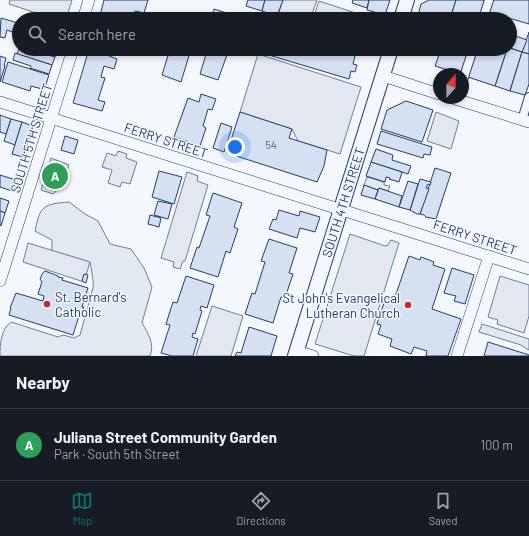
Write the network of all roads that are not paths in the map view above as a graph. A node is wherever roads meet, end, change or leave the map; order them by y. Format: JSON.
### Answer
{"nodes":[{"id":1,"x":89,"y":0,"type":"edge"},
{"id":2,"x":407,"y":0,"type":"edge"},
{"id":3,"x":489,"y":0,"type":"edge"},
{"id":4,"x":85,"y":12,"type":"edge"},
{"id":5,"x":403,"y":12,"type":"edge"},
{"id":6,"x":485,"y":12,"type":"edge"},
{"id":7,"x":71,"y":56,"type":"edge"},
{"id":8,"x":389,"y":56,"type":"edge"},
{"id":9,"x":471,"y":56,"type":"edge"},
{"id":10,"x":467,"y":68,"type":"edge"},
{"id":11,"x":383,"y":76,"type":"junction"},
{"id":12,"x":433,"y":92,"type":"edge"},
{"id":13,"x":529,"y":97,"type":"edge"},
{"id":14,"x":0,"y":102,"type":"edge"},
{"id":15,"x":469,"y":102,"type":"edge"},
{"id":16,"x":52,"y":118,"type":"junction"},
{"id":17,"x":525,"y":121,"type":"edge"},
{"id":18,"x":341,"y":210,"type":"junction"},
{"id":19,"x":489,"y":256,"type":"junction"},
{"id":20,"x":529,"y":269,"type":"edge"},
{"id":21,"x":0,"y":282,"type":"edge"},
{"id":22,"x":296,"y":353,"type":"edge"},
{"id":23,"x":313,"y":356,"type":"edge"},
{"id":24,"x":457,"y":356,"type":"edge"}],
"edges":[{"from":1,"to":4,"type":"street"},
{"from":2,"to":5,"type":"street"},
{"from":3,"to":6,"type":"street"},
{"from":7,"to":16,"type":"street","name":"SOUTH 5TH STREET"},
{"from":8,"to":11,"type":"street","name":"SOUTH 4TH STREET"},
{"from":9,"to":10,"type":"street"},
{"from":11,"to":12,"type":"street"},
{"from":11,"to":18,"type":"street","name":"SOUTH 4TH STREET"},
{"from":13,"to":17,"type":"street"},
{"from":14,"to":16,"type":"street","name":"FERRY STREET"},
{"from":15,"to":17,"type":"street"},
{"from":16,"to":18,"type":"street","name":"FERRY STREET"},
{"from":16,"to":21,"type":"street","name":"SOUTH 5TH STREET"},
{"from":18,"to":19,"type":"street","name":"FERRY STREET"},
{"from":18,"to":22,"type":"street","name":"SOUTH 4TH STREET"},
{"from":19,"to":20,"type":"street","name":"FERRY STREET"},
{"from":19,"to":24,"type":"street"},
{"from":22,"to":23,"type":"street"}]}
